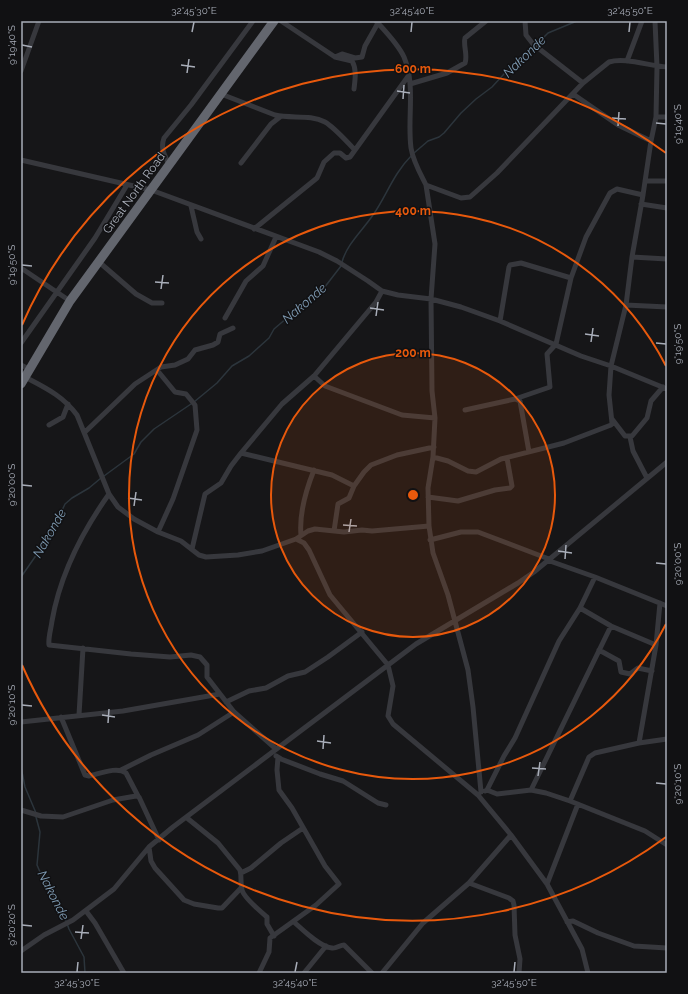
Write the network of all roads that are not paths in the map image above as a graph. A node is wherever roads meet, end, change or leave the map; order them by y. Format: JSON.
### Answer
{"nodes":[{"id":1,"x":39,"y":21,"type":"edge"},
{"id":2,"x":253,"y":21,"type":"edge"},
{"id":3,"x":274,"y":21,"type":"edge"},
{"id":4,"x":281,"y":21,"type":"edge"},
{"id":5,"x":486,"y":21,"type":"edge"},
{"id":6,"x":525,"y":21,"type":"edge"},
{"id":7,"x":642,"y":21,"type":"edge"},
{"id":8,"x":655,"y":21,"type":"edge"},
{"id":9,"x":377,"y":22,"type":"edge"},
{"id":10,"x":335,"y":57,"type":"junction"},
{"id":11,"x":627,"y":61,"type":"junction"},
{"id":12,"x":657,"y":66,"type":"junction"},
{"id":13,"x":667,"y":67,"type":"edge"},
{"id":14,"x":21,"y":71,"type":"edge"},
{"id":15,"x":409,"y":75,"type":"junction"},
{"id":16,"x":584,"y":83,"type":"junction"},
{"id":17,"x":410,"y":84,"type":"junction"},
{"id":18,"x":354,"y":89,"type":"dead end"},
{"id":19,"x":221,"y":94,"type":"junction"},
{"id":20,"x":573,"y":94,"type":"junction"},
{"id":21,"x":280,"y":116,"type":"junction"},
{"id":22,"x":656,"y":117,"type":"junction"},
{"id":23,"x":667,"y":117,"type":"edge"},
{"id":24,"x":651,"y":141,"type":"junction"},
{"id":25,"x":355,"y":150,"type":"junction"},
{"id":26,"x":21,"y":160,"type":"edge"},
{"id":27,"x":241,"y":163,"type":"dead end"},
{"id":28,"x":169,"y":165,"type":"junction"},
{"id":29,"x":645,"y":181,"type":"junction"},
{"id":30,"x":667,"y":181,"type":"edge"},
{"id":31,"x":127,"y":185,"type":"junction"},
{"id":32,"x":426,"y":185,"type":"junction"},
{"id":33,"x":151,"y":190,"type":"junction"},
{"id":34,"x":643,"y":195,"type":"junction"},
{"id":35,"x":641,"y":204,"type":"junction"},
{"id":36,"x":191,"y":206,"type":"junction"},
{"id":37,"x":667,"y":208,"type":"edge"},
{"id":38,"x":254,"y":229,"type":"junction"},
{"id":39,"x":276,"y":237,"type":"junction"},
{"id":40,"x":201,"y":239,"type":"dead end"},
{"id":41,"x":632,"y":257,"type":"junction"},
{"id":42,"x":667,"y":259,"type":"edge"},
{"id":43,"x":99,"y":262,"type":"junction"},
{"id":44,"x":22,"y":270,"type":"edge"},
{"id":45,"x":571,"y":278,"type":"junction"},
{"id":46,"x":382,"y":291,"type":"junction"},
{"id":47,"x":57,"y":292,"type":"junction"},
{"id":48,"x":431,"y":299,"type":"junction"},
{"id":49,"x":70,"y":301,"type":"junction"},
{"id":50,"x":162,"y":303,"type":"dead end"},
{"id":51,"x":626,"y":305,"type":"junction"},
{"id":52,"x":667,"y":307,"type":"edge"},
{"id":53,"x":225,"y":318,"type":"dead end"},
{"id":54,"x":500,"y":321,"type":"junction"},
{"id":55,"x":233,"y":328,"type":"dead end"},
{"id":56,"x":21,"y":343,"type":"edge"},
{"id":57,"x":556,"y":344,"type":"junction"},
{"id":58,"x":611,"y":366,"type":"junction"},
{"id":59,"x":157,"y":370,"type":"junction"},
{"id":60,"x":24,"y":373,"type":"edge"},
{"id":61,"x":314,"y":376,"type":"junction"},
{"id":62,"x":665,"y":388,"type":"edge"},
{"id":63,"x":515,"y":399,"type":"junction"},
{"id":64,"x":68,"y":404,"type":"junction"},
{"id":65,"x":465,"y":410,"type":"dead end"},
{"id":66,"x":435,"y":418,"type":"junction"},
{"id":67,"x":612,"y":419,"type":"junction"},
{"id":68,"x":49,"y":425,"type":"dead end"},
{"id":69,"x":85,"y":432,"type":"junction"},
{"id":70,"x":630,"y":437,"type":"junction"},
{"id":71,"x":434,"y":447,"type":"junction"},
{"id":72,"x":530,"y":452,"type":"junction"},
{"id":73,"x":241,"y":453,"type":"junction"},
{"id":74,"x":433,"y":457,"type":"junction"},
{"id":75,"x":507,"y":458,"type":"junction"},
{"id":76,"x":667,"y":462,"type":"edge"},
{"id":77,"x":314,"y":470,"type":"junction"},
{"id":78,"x":647,"y":478,"type":"junction"},
{"id":79,"x":354,"y":486,"type":"junction"},
{"id":80,"x":109,"y":494,"type":"junction"},
{"id":81,"x":428,"y":497,"type":"junction"},
{"id":82,"x":429,"y":526,"type":"junction"},
{"id":83,"x":334,"y":531,"type":"junction"},
{"id":84,"x":158,"y":532,"type":"junction"},
{"id":85,"x":298,"y":537,"type":"junction"},
{"id":86,"x":430,"y":540,"type":"junction"},
{"id":87,"x":192,"y":549,"type":"junction"},
{"id":88,"x":548,"y":560,"type":"junction"},
{"id":89,"x":595,"y":577,"type":"junction"},
{"id":90,"x":660,"y":603,"type":"junction"},
{"id":91,"x":667,"y":606,"type":"edge"},
{"id":92,"x":580,"y":608,"type":"junction"},
{"id":93,"x":455,"y":621,"type":"junction"},
{"id":94,"x":611,"y":626,"type":"junction"},
{"id":95,"x":362,"y":632,"type":"junction"},
{"id":96,"x":656,"y":645,"type":"junction"},
{"id":97,"x":83,"y":648,"type":"junction"},
{"id":98,"x":599,"y":650,"type":"junction"},
{"id":99,"x":388,"y":664,"type":"junction"},
{"id":100,"x":652,"y":671,"type":"junction"},
{"id":101,"x":220,"y":694,"type":"junction"},
{"id":102,"x":226,"y":702,"type":"junction"},
{"id":103,"x":234,"y":712,"type":"junction"},
{"id":104,"x":79,"y":715,"type":"junction"},
{"id":105,"x":61,"y":718,"type":"junction"},
{"id":106,"x":21,"y":722,"type":"edge"},
{"id":107,"x":667,"y":739,"type":"edge"},
{"id":108,"x":639,"y":743,"type":"junction"},
{"id":109,"x":274,"y":751,"type":"junction"},
{"id":110,"x":278,"y":757,"type":"junction"},
{"id":111,"x":121,"y":770,"type":"junction"},
{"id":112,"x":487,"y":790,"type":"junction"},
{"id":113,"x":531,"y":790,"type":"junction"},
{"id":114,"x":479,"y":793,"type":"junction"},
{"id":115,"x":138,"y":796,"type":"junction"},
{"id":116,"x":570,"y":801,"type":"junction"},
{"id":117,"x":578,"y":804,"type":"junction"},
{"id":118,"x":386,"y":805,"type":"dead end"},
{"id":119,"x":21,"y":810,"type":"edge"},
{"id":120,"x":187,"y":818,"type":"junction"},
{"id":121,"x":303,"y":828,"type":"junction"},
{"id":122,"x":511,"y":835,"type":"junction"},
{"id":123,"x":159,"y":840,"type":"junction"},
{"id":124,"x":667,"y":845,"type":"edge"},
{"id":125,"x":149,"y":847,"type":"junction"},
{"id":126,"x":241,"y":874,"type":"junction"},
{"id":127,"x":469,"y":883,"type":"junction"},
{"id":128,"x":547,"y":884,"type":"junction"},
{"id":129,"x":241,"y":888,"type":"junction"},
{"id":130,"x":86,"y":911,"type":"junction"},
{"id":131,"x":294,"y":922,"type":"junction"},
{"id":132,"x":568,"y":922,"type":"junction"},
{"id":133,"x":274,"y":936,"type":"junction"},
{"id":134,"x":326,"y":946,"type":"junction"},
{"id":135,"x":667,"y":948,"type":"edge"},
{"id":136,"x":21,"y":951,"type":"edge"},
{"id":137,"x":124,"y":973,"type":"edge"},
{"id":138,"x":259,"y":973,"type":"edge"},
{"id":139,"x":305,"y":973,"type":"edge"},
{"id":140,"x":372,"y":973,"type":"edge"},
{"id":141,"x":382,"y":973,"type":"edge"},
{"id":142,"x":519,"y":973,"type":"edge"},
{"id":143,"x":588,"y":973,"type":"edge"}],
"edges":[{"from":1,"to":14,"type":"street"},
{"from":2,"to":28,"type":"street"},
{"from":3,"to":19,"type":"highway","name":"Great North Road"},
{"from":4,"to":10,"type":"street"},
{"from":5,"to":17,"type":"street"},
{"from":6,"to":16,"type":"street"},
{"from":7,"to":11,"type":"street"},
{"from":8,"to":12,"type":"street"},
{"from":9,"to":10,"type":"street"},
{"from":9,"to":15,"type":"street"},
{"from":10,"to":18,"type":"street"},
{"from":11,"to":12,"type":"street"},
{"from":11,"to":16,"type":"street"},
{"from":12,"to":13,"type":"street"},
{"from":12,"to":22,"type":"street"},
{"from":15,"to":17,"type":"street"},
{"from":15,"to":25,"type":"street"},
{"from":16,"to":20,"type":"street"},
{"from":17,"to":32,"type":"street"},
{"from":19,"to":21,"type":"street"},
{"from":19,"to":28,"type":"highway","name":"Great North Road"},
{"from":20,"to":24,"type":"street"},
{"from":20,"to":32,"type":"street"},
{"from":21,"to":25,"type":"street"},
{"from":21,"to":27,"type":"street"},
{"from":22,"to":23,"type":"street"},
{"from":22,"to":24,"type":"street"},
{"from":24,"to":29,"type":"street"},
{"from":25,"to":38,"type":"street"},
{"from":26,"to":31,"type":"street"},
{"from":28,"to":33,"type":"highway","name":"Great North Road"},
{"from":29,"to":30,"type":"street"},
{"from":29,"to":34,"type":"street"},
{"from":31,"to":33,"type":"street"},
{"from":31,"to":47,"type":"street"},
{"from":32,"to":48,"type":"street"},
{"from":33,"to":36,"type":"street"},
{"from":33,"to":43,"type":"highway","name":"Great North Road"},
{"from":34,"to":35,"type":"street"},
{"from":34,"to":45,"type":"street"},
{"from":35,"to":37,"type":"street"},
{"from":35,"to":41,"type":"street"},
{"from":36,"to":38,"type":"street"},
{"from":36,"to":40,"type":"street"},
{"from":38,"to":39,"type":"street"},
{"from":39,"to":46,"type":"street"},
{"from":39,"to":53,"type":"street"},
{"from":41,"to":42,"type":"street"},
{"from":41,"to":51,"type":"street"},
{"from":43,"to":49,"type":"highway","name":"Great North Road"},
{"from":43,"to":50,"type":"street"},
{"from":44,"to":47,"type":"street"},
{"from":45,"to":54,"type":"street"},
{"from":45,"to":57,"type":"street"},
{"from":46,"to":48,"type":"street"},
{"from":46,"to":61,"type":"street"},
{"from":47,"to":49,"type":"street"},
{"from":47,"to":56,"type":"street"},
{"from":48,"to":54,"type":"street"},
{"from":48,"to":66,"type":"street"},
{"from":49,"to":60,"type":"highway","name":"Great North Road"},
{"from":51,"to":52,"type":"street"},
{"from":51,"to":58,"type":"street"},
{"from":54,"to":57,"type":"street"},
{"from":55,"to":59,"type":"street"},
{"from":57,"to":58,"type":"street"},
{"from":57,"to":63,"type":"street"},
{"from":58,"to":62,"type":"street"},
{"from":58,"to":67,"type":"street"},
{"from":59,"to":69,"type":"street"},
{"from":59,"to":84,"type":"street"},
{"from":60,"to":64,"type":"street"},
{"from":61,"to":66,"type":"street"},
{"from":61,"to":73,"type":"street"},
{"from":62,"to":70,"type":"street"},
{"from":63,"to":65,"type":"street"},
{"from":63,"to":72,"type":"street"},
{"from":64,"to":68,"type":"street"},
{"from":64,"to":69,"type":"street"},
{"from":66,"to":71,"type":"street"},
{"from":67,"to":70,"type":"street"},
{"from":67,"to":72,"type":"street"},
{"from":69,"to":80,"type":"street"},
{"from":70,"to":78,"type":"street"},
{"from":71,"to":74,"type":"street"},
{"from":71,"to":79,"type":"street"},
{"from":72,"to":75,"type":"street"},
{"from":73,"to":77,"type":"street"},
{"from":73,"to":87,"type":"street"},
{"from":74,"to":75,"type":"street"},
{"from":74,"to":81,"type":"street"},
{"from":75,"to":81,"type":"street"},
{"from":76,"to":78,"type":"street"},
{"from":77,"to":79,"type":"street"},
{"from":77,"to":85,"type":"street"},
{"from":78,"to":88,"type":"street"},
{"from":79,"to":83,"type":"street"},
{"from":80,"to":84,"type":"street"},
{"from":80,"to":97,"type":"street"},
{"from":81,"to":82,"type":"street"},
{"from":82,"to":83,"type":"street"},
{"from":82,"to":86,"type":"street"},
{"from":83,"to":85,"type":"street"},
{"from":84,"to":87,"type":"street"},
{"from":85,"to":87,"type":"street"},
{"from":85,"to":95,"type":"street"},
{"from":86,"to":88,"type":"street"},
{"from":86,"to":93,"type":"street"},
{"from":88,"to":89,"type":"street"},
{"from":88,"to":93,"type":"street"},
{"from":89,"to":90,"type":"street"},
{"from":89,"to":92,"type":"street"},
{"from":90,"to":91,"type":"street"},
{"from":90,"to":96,"type":"street"},
{"from":92,"to":94,"type":"street"},
{"from":92,"to":112,"type":"street"},
{"from":93,"to":99,"type":"street"},
{"from":93,"to":114,"type":"street"},
{"from":94,"to":96,"type":"street"},
{"from":94,"to":98,"type":"street"},
{"from":95,"to":99,"type":"street"},
{"from":95,"to":102,"type":"street"},
{"from":96,"to":100,"type":"street"},
{"from":97,"to":101,"type":"street"},
{"from":97,"to":104,"type":"street"},
{"from":98,"to":100,"type":"street"},
{"from":98,"to":113,"type":"street"},
{"from":99,"to":109,"type":"street"},
{"from":99,"to":114,"type":"street"},
{"from":100,"to":108,"type":"street"},
{"from":101,"to":102,"type":"street"},
{"from":101,"to":104,"type":"street"},
{"from":102,"to":103,"type":"street"},
{"from":103,"to":109,"type":"street"},
{"from":103,"to":111,"type":"street"},
{"from":104,"to":105,"type":"street"},
{"from":105,"to":106,"type":"street"},
{"from":105,"to":111,"type":"street"},
{"from":107,"to":108,"type":"street"},
{"from":108,"to":116,"type":"street"},
{"from":109,"to":110,"type":"street"},
{"from":109,"to":120,"type":"street"},
{"from":110,"to":118,"type":"street"},
{"from":110,"to":121,"type":"street"},
{"from":111,"to":115,"type":"street"},
{"from":112,"to":113,"type":"street"},
{"from":112,"to":114,"type":"street"},
{"from":113,"to":116,"type":"street"},
{"from":114,"to":122,"type":"street"},
{"from":115,"to":119,"type":"street"},
{"from":115,"to":123,"type":"street"},
{"from":116,"to":117,"type":"street"},
{"from":117,"to":124,"type":"street"},
{"from":117,"to":128,"type":"street"},
{"from":120,"to":123,"type":"street"},
{"from":120,"to":126,"type":"street"},
{"from":121,"to":126,"type":"street"},
{"from":121,"to":131,"type":"street"},
{"from":122,"to":127,"type":"street"},
{"from":122,"to":128,"type":"street"},
{"from":123,"to":125,"type":"street"},
{"from":125,"to":129,"type":"street"},
{"from":125,"to":130,"type":"street"},
{"from":126,"to":129,"type":"street"},
{"from":127,"to":141,"type":"street"},
{"from":127,"to":142,"type":"street"},
{"from":128,"to":132,"type":"street"},
{"from":129,"to":133,"type":"street"},
{"from":130,"to":136,"type":"street"},
{"from":130,"to":137,"type":"street"},
{"from":131,"to":133,"type":"street"},
{"from":131,"to":134,"type":"street"},
{"from":132,"to":135,"type":"street"},
{"from":132,"to":143,"type":"street"},
{"from":133,"to":138,"type":"street"},
{"from":134,"to":139,"type":"street"},
{"from":134,"to":140,"type":"street"}]}
